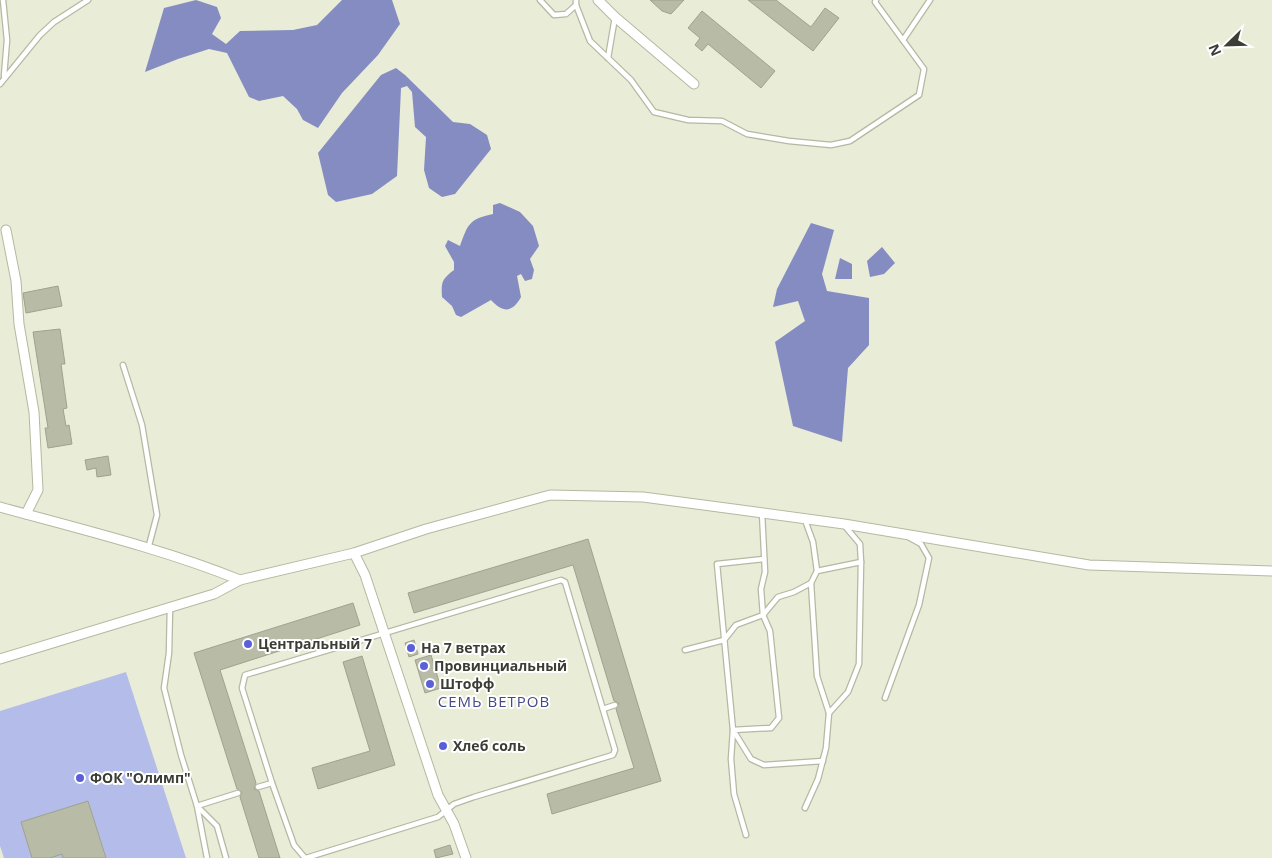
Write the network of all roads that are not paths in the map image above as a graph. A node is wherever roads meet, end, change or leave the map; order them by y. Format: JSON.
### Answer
{"nodes":[{"id":1,"x":2,"y":0,"type":"edge"},
{"id":2,"x":88,"y":0,"type":"edge"},
{"id":3,"x":540,"y":0,"type":"edge"},
{"id":4,"x":930,"y":0,"type":"edge"},
{"id":5,"x":600,"y":1,"type":"edge"},
{"id":6,"x":874,"y":1,"type":"edge"},
{"id":7,"x":576,"y":3,"type":"edge"},
{"id":8,"x":615,"y":17,"type":"junction"},
{"id":9,"x":903,"y":40,"type":"junction"},
{"id":10,"x":608,"y":58,"type":"junction"},
{"id":11,"x":4,"y":77,"type":"junction"},
{"id":12,"x":0,"y":84,"type":"edge"},
{"id":13,"x":694,"y":84,"type":"dead end"},
{"id":14,"x":6,"y":230,"type":"dead end"},
{"id":15,"x":123,"y":365,"type":"dead end"},
{"id":16,"x":0,"y":507,"type":"edge"},
{"id":17,"x":762,"y":513,"type":"junction"},
{"id":18,"x":26,"y":514,"type":"junction"},
{"id":19,"x":804,"y":518,"type":"junction"},
{"id":20,"x":844,"y":524,"type":"junction"},
{"id":21,"x":905,"y":535,"type":"junction"},
{"id":22,"x":148,"y":549,"type":"junction"},
{"id":23,"x":354,"y":553,"type":"junction"},
{"id":24,"x":764,"y":558,"type":"junction"},
{"id":25,"x":861,"y":562,"type":"junction"},
{"id":26,"x":817,"y":571,"type":"junction"},
{"id":27,"x":1272,"y":571,"type":"edge"},
{"id":28,"x":240,"y":580,"type":"junction"},
{"id":29,"x":811,"y":583,"type":"junction"},
{"id":30,"x":170,"y":608,"type":"junction"},
{"id":31,"x":762,"y":615,"type":"junction"},
{"id":32,"x":385,"y":633,"type":"junction"},
{"id":33,"x":724,"y":640,"type":"junction"},
{"id":34,"x":685,"y":650,"type":"dead end"},
{"id":35,"x":0,"y":659,"type":"edge"},
{"id":36,"x":885,"y":698,"type":"dead end"},
{"id":37,"x":615,"y":705,"type":"dead end"},
{"id":38,"x":604,"y":709,"type":"junction"},
{"id":39,"x":829,"y":713,"type":"junction"},
{"id":40,"x":733,"y":730,"type":"junction"},
{"id":41,"x":823,"y":761,"type":"junction"},
{"id":42,"x":272,"y":783,"type":"junction"},
{"id":43,"x":258,"y":788,"type":"dead end"},
{"id":44,"x":238,"y":793,"type":"dead end"},
{"id":45,"x":197,"y":806,"type":"junction"},
{"id":46,"x":805,"y":808,"type":"dead end"},
{"id":47,"x":446,"y":811,"type":"junction"},
{"id":48,"x":746,"y":835,"type":"dead end"},
{"id":49,"x":207,"y":858,"type":"edge"},
{"id":50,"x":226,"y":858,"type":"edge"},
{"id":51,"x":306,"y":858,"type":"edge"},
{"id":52,"x":466,"y":858,"type":"edge"}],
"edges":[{"from":1,"to":11,"type":"lane"},
{"from":2,"to":11,"type":"lane"},
{"from":3,"to":7,"type":"lane"},
{"from":4,"to":9,"type":"lane"},
{"from":5,"to":8,"type":"street"},
{"from":6,"to":9,"type":"lane"},
{"from":7,"to":10,"type":"lane"},
{"from":8,"to":10,"type":"lane"},
{"from":8,"to":13,"type":"street"},
{"from":9,"to":10,"type":"lane"},
{"from":11,"to":12,"type":"lane"},
{"from":14,"to":18,"type":"street"},
{"from":15,"to":22,"type":"lane"},
{"from":16,"to":18,"type":"street"},
{"from":17,"to":19,"type":"street"},
{"from":17,"to":23,"type":"street"},
{"from":17,"to":24,"type":"lane"},
{"from":18,"to":22,"type":"street"},
{"from":19,"to":20,"type":"street"},
{"from":19,"to":26,"type":"lane"},
{"from":20,"to":21,"type":"street"},
{"from":20,"to":25,"type":"lane"},
{"from":21,"to":27,"type":"street"},
{"from":21,"to":36,"type":"lane"},
{"from":22,"to":28,"type":"street"},
{"from":23,"to":28,"type":"street"},
{"from":23,"to":32,"type":"street"},
{"from":24,"to":31,"type":"lane"},
{"from":24,"to":33,"type":"lane"},
{"from":25,"to":26,"type":"lane"},
{"from":25,"to":39,"type":"lane"},
{"from":26,"to":29,"type":"lane"},
{"from":28,"to":30,"type":"street"},
{"from":29,"to":31,"type":"lane"},
{"from":29,"to":39,"type":"lane"},
{"from":30,"to":35,"type":"street"},
{"from":30,"to":45,"type":"lane"},
{"from":31,"to":33,"type":"lane"},
{"from":31,"to":40,"type":"lane"},
{"from":32,"to":38,"type":"lane"},
{"from":32,"to":42,"type":"lane"},
{"from":32,"to":47,"type":"street"},
{"from":33,"to":34,"type":"lane"},
{"from":33,"to":40,"type":"lane"},
{"from":37,"to":38,"type":"lane"},
{"from":38,"to":47,"type":"lane"},
{"from":39,"to":41,"type":"lane"},
{"from":40,"to":41,"type":"lane"},
{"from":40,"to":48,"type":"lane"},
{"from":41,"to":46,"type":"lane"},
{"from":42,"to":43,"type":"lane"},
{"from":42,"to":51,"type":"lane"},
{"from":44,"to":45,"type":"lane"},
{"from":45,"to":49,"type":"lane"},
{"from":45,"to":50,"type":"lane"},
{"from":47,"to":51,"type":"lane"},
{"from":47,"to":52,"type":"street"}]}
